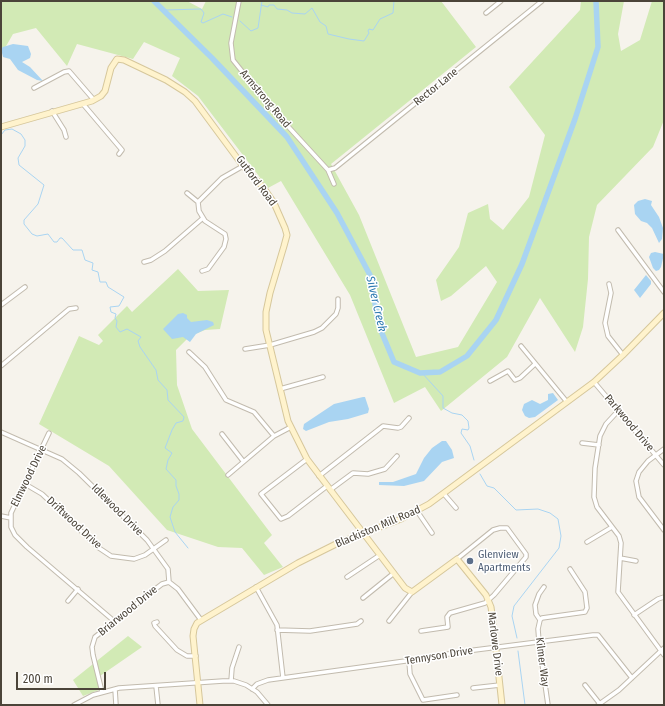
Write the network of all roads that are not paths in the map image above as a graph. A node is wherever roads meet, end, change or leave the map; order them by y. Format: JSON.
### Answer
{"nodes":[{"id":1,"x":239,"y":1,"type":"edge"},
{"id":2,"x":500,"y":1,"type":"edge"},
{"id":3,"x":542,"y":1,"type":"edge"},
{"id":4,"x":537,"y":2,"type":"edge"},
{"id":5,"x":486,"y":13,"type":"dead end"},
{"id":6,"x":34,"y":88,"type":"dead end"},
{"id":7,"x":94,"y":100,"type":"junction"},
{"id":8,"x":83,"y":104,"type":"junction"},
{"id":9,"x":52,"y":111,"type":"junction"},
{"id":10,"x":1,"y":127,"type":"edge"},
{"id":11,"x":66,"y":137,"type":"dead end"},
{"id":12,"x":119,"y":154,"type":"dead end"},
{"id":13,"x":244,"y":166,"type":"junction"},
{"id":14,"x":328,"y":170,"type":"junction"},
{"id":15,"x":334,"y":184,"type":"dead end"},
{"id":16,"x":187,"y":193,"type":"dead end"},
{"id":17,"x":198,"y":202,"type":"junction"},
{"id":18,"x":203,"y":218,"type":"junction"},
{"id":19,"x":618,"y":230,"type":"dead end"},
{"id":20,"x":144,"y":262,"type":"dead end"},
{"id":21,"x":202,"y":271,"type":"dead end"},
{"id":22,"x":609,"y":284,"type":"dead end"},
{"id":23,"x":25,"y":287,"type":"dead end"},
{"id":24,"x":664,"y":292,"type":"edge"},
{"id":25,"x":338,"y":299,"type":"dead end"},
{"id":26,"x":1,"y":305,"type":"edge"},
{"id":27,"x":76,"y":308,"type":"dead end"},
{"id":28,"x":664,"y":312,"type":"edge"},
{"id":29,"x":270,"y":345,"type":"junction"},
{"id":30,"x":521,"y":346,"type":"dead end"},
{"id":31,"x":245,"y":349,"type":"dead end"},
{"id":32,"x":189,"y":352,"type":"dead end"},
{"id":33,"x":623,"y":356,"type":"junction"},
{"id":34,"x":535,"y":364,"type":"junction"},
{"id":35,"x":1,"y":366,"type":"edge"},
{"id":36,"x":323,"y":377,"type":"dead end"},
{"id":37,"x":490,"y":382,"type":"dead end"},
{"id":38,"x":594,"y":382,"type":"junction"},
{"id":39,"x":280,"y":389,"type":"junction"},
{"id":40,"x":567,"y":402,"type":"junction"},
{"id":41,"x":618,"y":410,"type":"junction"},
{"id":42,"x":409,"y":418,"type":"dead end"},
{"id":43,"x":291,"y":427,"type":"junction"},
{"id":44,"x":1,"y":432,"type":"edge"},
{"id":45,"x":49,"y":434,"type":"dead end"},
{"id":46,"x":222,"y":434,"type":"dead end"},
{"id":47,"x":274,"y":436,"type":"junction"},
{"id":48,"x":582,"y":443,"type":"dead end"},
{"id":49,"x":599,"y":445,"type":"junction"},
{"id":50,"x":42,"y":449,"type":"junction"},
{"id":51,"x":664,"y":449,"type":"edge"},
{"id":52,"x":656,"y":455,"type":"junction"},
{"id":53,"x":397,"y":456,"type":"dead end"},
{"id":54,"x":307,"y":459,"type":"junction"},
{"id":55,"x":243,"y":461,"type":"junction"},
{"id":56,"x":664,"y":465,"type":"edge"},
{"id":57,"x":228,"y":475,"type":"dead end"},
{"id":58,"x":319,"y":476,"type":"junction"},
{"id":59,"x":25,"y":484,"type":"junction"},
{"id":60,"x":329,"y":488,"type":"junction"},
{"id":61,"x":444,"y":494,"type":"junction"},
{"id":62,"x":456,"y":508,"type":"dead end"},
{"id":63,"x":417,"y":511,"type":"junction"},
{"id":64,"x":1,"y":516,"type":"edge"},
{"id":65,"x":10,"y":518,"type":"junction"},
{"id":66,"x":612,"y":527,"type":"junction"},
{"id":67,"x":664,"y":530,"type":"edge"},
{"id":68,"x":364,"y":533,"type":"junction"},
{"id":69,"x":432,"y":533,"type":"dead end"},
{"id":70,"x":166,"y":540,"type":"dead end"},
{"id":71,"x":587,"y":542,"type":"dead end"},
{"id":72,"x":153,"y":548,"type":"junction"},
{"id":73,"x":380,"y":555,"type":"junction"},
{"id":74,"x":620,"y":558,"type":"junction"},
{"id":75,"x":457,"y":559,"type":"junction"},
{"id":76,"x":636,"y":561,"type":"dead end"},
{"id":77,"x":570,"y":569,"type":"dead end"},
{"id":78,"x":394,"y":574,"type":"junction"},
{"id":79,"x":347,"y":577,"type":"dead end"},
{"id":80,"x":169,"y":582,"type":"junction"},
{"id":81,"x":256,"y":587,"type":"junction"},
{"id":82,"x":544,"y":587,"type":"dead end"},
{"id":83,"x":78,"y":589,"type":"junction"},
{"id":84,"x":412,"y":592,"type":"junction"},
{"id":85,"x":363,"y":598,"type":"dead end"},
{"id":86,"x":664,"y":598,"type":"edge"},
{"id":87,"x":488,"y":600,"type":"junction"},
{"id":88,"x":68,"y":601,"type":"dead end"},
{"id":89,"x":634,"y":615,"type":"junction"},
{"id":90,"x":201,"y":620,"type":"junction"},
{"id":91,"x":540,"y":620,"type":"junction"},
{"id":92,"x":114,"y":621,"type":"junction"},
{"id":93,"x":361,"y":621,"type":"dead end"},
{"id":94,"x":389,"y":621,"type":"dead end"},
{"id":95,"x":157,"y":622,"type":"dead end"},
{"id":96,"x":277,"y":630,"type":"junction"},
{"id":97,"x":421,"y":631,"type":"dead end"},
{"id":98,"x":539,"y":642,"type":"junction"},
{"id":99,"x":239,"y":647,"type":"dead end"},
{"id":100,"x":496,"y":648,"type":"junction"},
{"id":101,"x":662,"y":650,"type":"edge"},
{"id":102,"x":664,"y":655,"type":"edge"},
{"id":103,"x":196,"y":656,"type":"junction"},
{"id":104,"x":409,"y":661,"type":"junction"},
{"id":105,"x":283,"y":678,"type":"junction"},
{"id":106,"x":632,"y":678,"type":"junction"},
{"id":107,"x":231,"y":681,"type":"junction"},
{"id":108,"x":199,"y":682,"type":"junction"},
{"id":109,"x":585,"y":684,"type":"dead end"},
{"id":110,"x":500,"y":685,"type":"junction"},
{"id":111,"x":156,"y":686,"type":"junction"},
{"id":112,"x":473,"y":688,"type":"dead end"},
{"id":113,"x":115,"y":689,"type":"junction"},
{"id":114,"x":252,"y":689,"type":"junction"},
{"id":115,"x":102,"y":692,"type":"junction"},
{"id":116,"x":457,"y":695,"type":"dead end"},
{"id":117,"x":599,"y":704,"type":"edge"},
{"id":118,"x":74,"y":705,"type":"edge"},
{"id":119,"x":116,"y":705,"type":"edge"},
{"id":120,"x":158,"y":705,"type":"edge"},
{"id":121,"x":200,"y":705,"type":"edge"},
{"id":122,"x":268,"y":705,"type":"edge"},
{"id":123,"x":502,"y":705,"type":"edge"},
{"id":124,"x":548,"y":705,"type":"edge"}],
"edges":[{"from":1,"to":14,"type":"street","name":"Armstrong Road"},
{"from":2,"to":5,"type":"street"},
{"from":3,"to":4,"type":"street","name":"Rector Lane"},
{"from":4,"to":14,"type":"street","name":"Rector Lane"},
{"from":6,"to":7,"type":"street"},
{"from":7,"to":8,"type":"street","name":"Gutford Road"},
{"from":7,"to":13,"type":"street","name":"Gutford Road"},
{"from":8,"to":9,"type":"street","name":"Gutford Road"},
{"from":8,"to":12,"type":"street"},
{"from":9,"to":10,"type":"street","name":"Gutford Road"},
{"from":9,"to":11,"type":"street"},
{"from":13,"to":17,"type":"street"},
{"from":13,"to":29,"type":"street","name":"Gutford Road"},
{"from":14,"to":15,"type":"street","name":"Armstrong Road"},
{"from":16,"to":17,"type":"street"},
{"from":17,"to":18,"type":"street"},
{"from":18,"to":20,"type":"street"},
{"from":18,"to":21,"type":"street"},
{"from":19,"to":24,"type":"street"},
{"from":22,"to":33,"type":"street"},
{"from":23,"to":26,"type":"street"},
{"from":25,"to":29,"type":"street"},
{"from":27,"to":35,"type":"street"},
{"from":28,"to":33,"type":"street","name":"Blackiston Mill Road"},
{"from":29,"to":31,"type":"street"},
{"from":29,"to":39,"type":"street","name":"Gutford Road"},
{"from":30,"to":34,"type":"street"},
{"from":32,"to":47,"type":"street"},
{"from":33,"to":38,"type":"street","name":"Blackiston Mill Road"},
{"from":34,"to":37,"type":"street"},
{"from":34,"to":40,"type":"street"},
{"from":36,"to":39,"type":"street"},
{"from":38,"to":40,"type":"street","name":"Blackiston Mill Road"},
{"from":38,"to":41,"type":"street","name":"Parkwood Drive"},
{"from":39,"to":43,"type":"street","name":"Gutford Road"},
{"from":40,"to":61,"type":"street","name":"Blackiston Mill Road"},
{"from":41,"to":49,"type":"street"},
{"from":41,"to":52,"type":"street","name":"Parkwood Drive"},
{"from":42,"to":58,"type":"street"},
{"from":43,"to":47,"type":"street"},
{"from":43,"to":54,"type":"street","name":"Gutford Road"},
{"from":44,"to":50,"type":"street","name":"Idlewood Drive"},
{"from":45,"to":50,"type":"street","name":"Elmwood Drive"},
{"from":46,"to":55,"type":"street"},
{"from":47,"to":55,"type":"street"},
{"from":48,"to":49,"type":"street"},
{"from":49,"to":66,"type":"street"},
{"from":50,"to":59,"type":"street","name":"Elmwood Drive"},
{"from":50,"to":72,"type":"street","name":"Idlewood Drive"},
{"from":51,"to":52,"type":"street"},
{"from":52,"to":56,"type":"street","name":"Parkwood Drive"},
{"from":52,"to":67,"type":"street"},
{"from":53,"to":60,"type":"street"},
{"from":54,"to":58,"type":"street","name":"Gutford Road"},
{"from":54,"to":60,"type":"street"},
{"from":55,"to":57,"type":"street"},
{"from":58,"to":60,"type":"street","name":"Gutford Road"},
{"from":59,"to":65,"type":"street","name":"Elmwood Drive"},
{"from":59,"to":72,"type":"street","name":"Driftwood Drive"},
{"from":60,"to":68,"type":"street","name":"Gutford Road"},
{"from":61,"to":62,"type":"street"},
{"from":61,"to":63,"type":"street","name":"Blackiston Mill Road"},
{"from":63,"to":68,"type":"street","name":"Blackiston Mill Road"},
{"from":63,"to":69,"type":"street"},
{"from":64,"to":65,"type":"street","name":"Elmwood Drive"},
{"from":65,"to":83,"type":"street","name":"Elmwood Drive"},
{"from":66,"to":71,"type":"street"},
{"from":66,"to":74,"type":"street"},
{"from":68,"to":73,"type":"street"},
{"from":68,"to":81,"type":"street","name":"Blackiston Mill Road"},
{"from":70,"to":72,"type":"street","name":"Driftwood Drive"},
{"from":72,"to":80,"type":"street","name":"Idlewood Drive"},
{"from":73,"to":78,"type":"street"},
{"from":73,"to":79,"type":"street"},
{"from":74,"to":76,"type":"street"},
{"from":74,"to":89,"type":"street"},
{"from":75,"to":84,"type":"street"},
{"from":75,"to":87,"type":"street","name":"Marlowe Drive"},
{"from":75,"to":87,"type":"street"},
{"from":77,"to":91,"type":"street"},
{"from":78,"to":84,"type":"street"},
{"from":78,"to":85,"type":"street"},
{"from":80,"to":90,"type":"street"},
{"from":80,"to":92,"type":"street","name":"Briarwood Drive"},
{"from":81,"to":90,"type":"street","name":"Blackiston Mill Road"},
{"from":81,"to":96,"type":"street"},
{"from":82,"to":91,"type":"street","name":"Kilmer Way"},
{"from":83,"to":88,"type":"street"},
{"from":83,"to":92,"type":"street","name":"Elmwood Drive"},
{"from":84,"to":94,"type":"street"},
{"from":86,"to":89,"type":"street"},
{"from":87,"to":97,"type":"street"},
{"from":87,"to":100,"type":"street","name":"Marlowe Drive"},
{"from":89,"to":101,"type":"street"},
{"from":90,"to":103,"type":"street"},
{"from":91,"to":98,"type":"street","name":"Kilmer Way"},
{"from":92,"to":115,"type":"street","name":"Briarwood Drive"},
{"from":93,"to":96,"type":"street"},
{"from":95,"to":103,"type":"street"},
{"from":96,"to":105,"type":"street"},
{"from":98,"to":100,"type":"street","name":"Tennyson Drive"},
{"from":98,"to":106,"type":"street","name":"Tennyson Drive"},
{"from":98,"to":124,"type":"street","name":"Kilmer Way"},
{"from":99,"to":107,"type":"street"},
{"from":100,"to":104,"type":"street","name":"Tennyson Drive"},
{"from":100,"to":110,"type":"street","name":"Marlowe Drive"},
{"from":101,"to":102,"type":"street"},
{"from":101,"to":106,"type":"street"},
{"from":103,"to":108,"type":"street"},
{"from":104,"to":105,"type":"street","name":"Tennyson Drive"},
{"from":104,"to":116,"type":"street"},
{"from":105,"to":114,"type":"street","name":"Tennyson Drive"},
{"from":106,"to":117,"type":"street"},
{"from":107,"to":108,"type":"street"},
{"from":107,"to":114,"type":"street"},
{"from":108,"to":111,"type":"street"},
{"from":108,"to":121,"type":"street"},
{"from":109,"to":117,"type":"street"},
{"from":110,"to":112,"type":"street"},
{"from":110,"to":123,"type":"street","name":"Marlowe Drive"},
{"from":111,"to":113,"type":"street"},
{"from":111,"to":120,"type":"street"},
{"from":113,"to":115,"type":"street"},
{"from":113,"to":119,"type":"street"},
{"from":114,"to":122,"type":"street"},
{"from":115,"to":118,"type":"street"}]}
